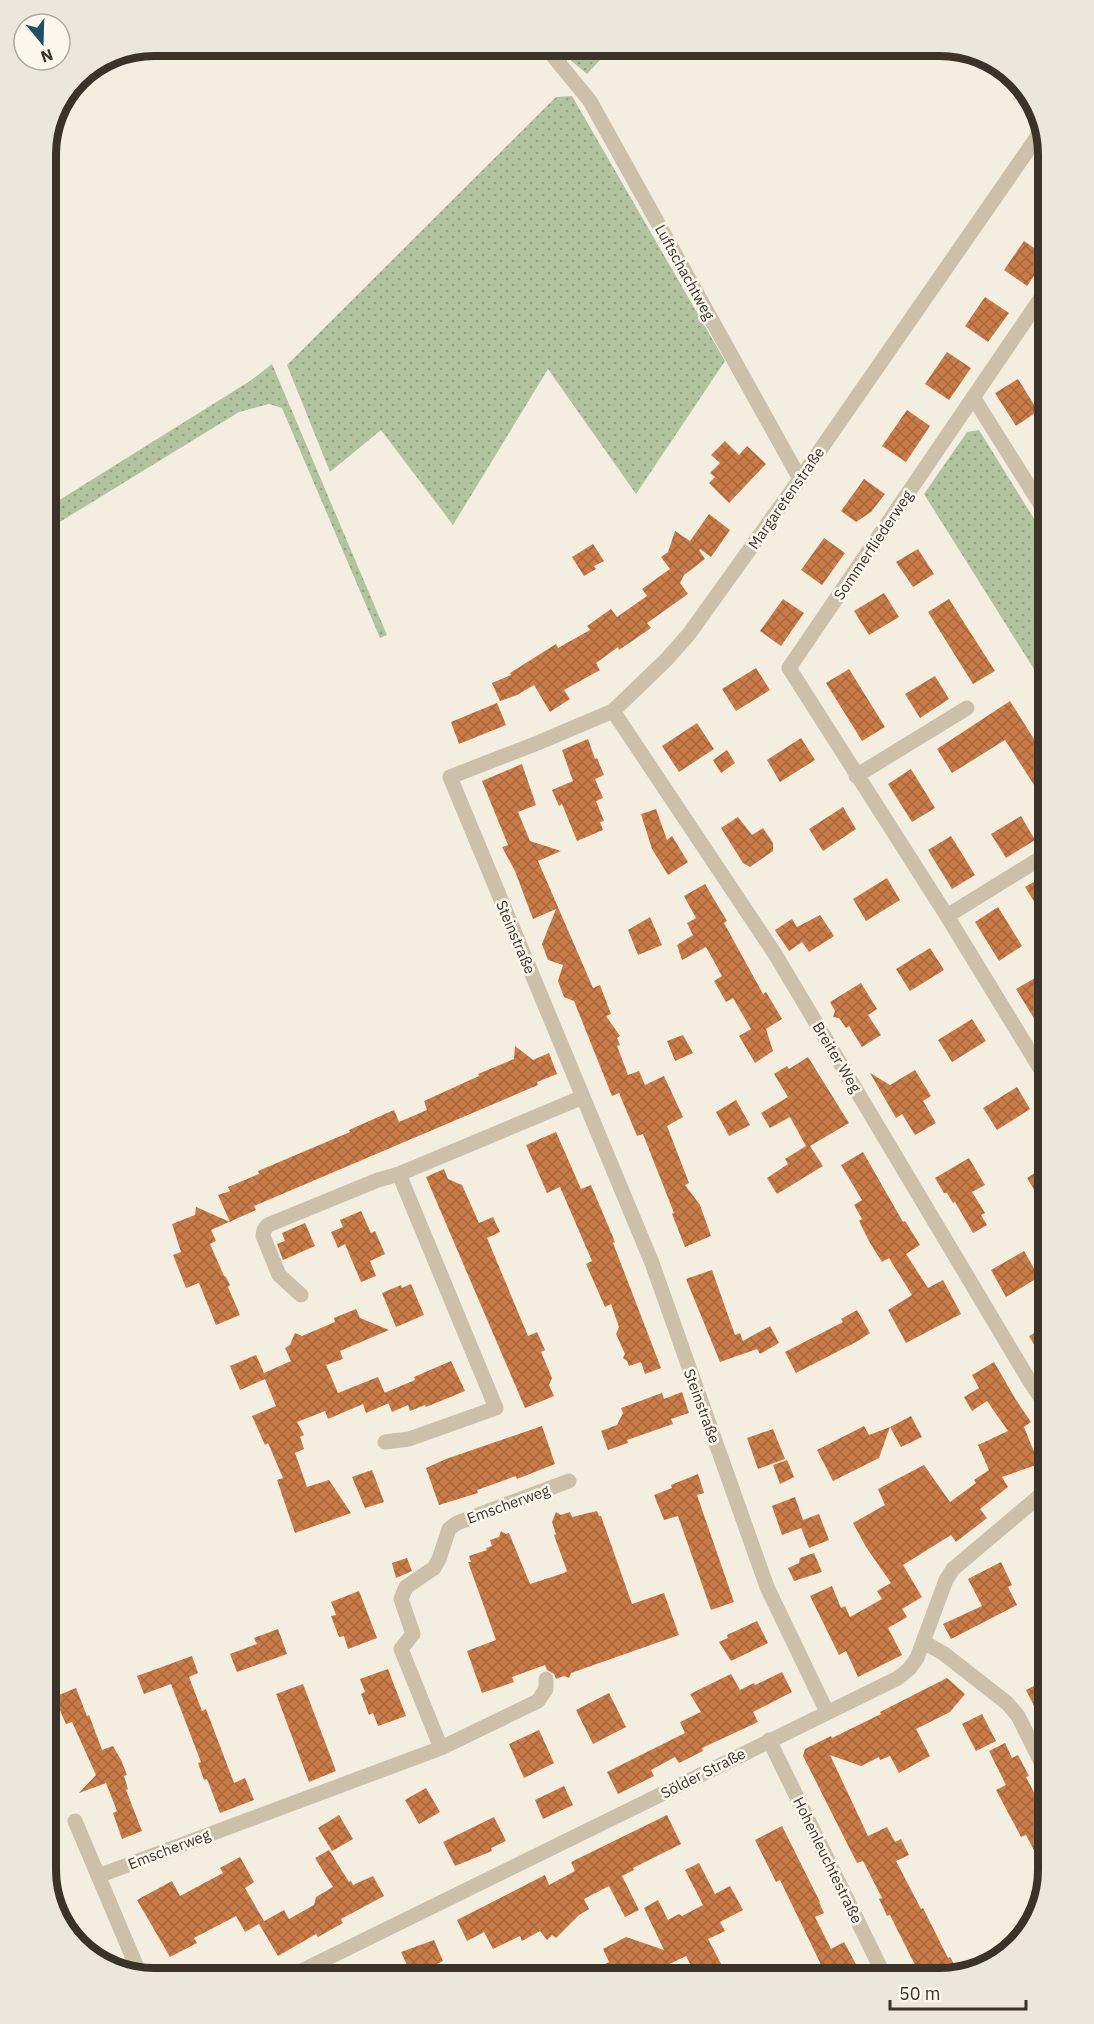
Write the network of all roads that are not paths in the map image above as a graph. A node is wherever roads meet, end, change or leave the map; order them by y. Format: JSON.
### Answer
{"nodes":[{"id":1,"x":553,"y":56,"type":"edge"},
{"id":2,"x":1037,"y":137,"type":"edge"},
{"id":3,"x":1038,"y":302,"type":"edge"},
{"id":4,"x":1038,"y":311,"type":"edge"},
{"id":5,"x":1028,"y":317,"type":"junction"},
{"id":6,"x":973,"y":397,"type":"junction"},
{"id":7,"x":800,"y":479,"type":"junction"},
{"id":8,"x":1038,"y":500,"type":"edge"},
{"id":9,"x":967,"y":708,"type":"dead end"},
{"id":10,"x":613,"y":711,"type":"junction"},
{"id":11,"x":856,"y":776,"type":"junction"},
{"id":12,"x":450,"y":777,"type":"joint"},
{"id":13,"x":1038,"y":860,"type":"edge"},
{"id":14,"x":946,"y":916,"type":"junction"},
{"id":15,"x":1038,"y":1054,"type":"edge"},
{"id":16,"x":1033,"y":1057,"type":"junction"},
{"id":17,"x":1038,"y":1065,"type":"edge"},
{"id":18,"x":583,"y":1097,"type":"junction"},
{"id":19,"x":399,"y":1173,"type":"junction"},
{"id":20,"x":301,"y":1294,"type":"dead end"},
{"id":21,"x":1038,"y":1394,"type":"edge"},
{"id":22,"x":386,"y":1442,"type":"dead end"},
{"id":23,"x":569,"y":1481,"type":"dead end"},
{"id":24,"x":1038,"y":1497,"type":"edge"},
{"id":25,"x":923,"y":1642,"type":"junction"},
{"id":26,"x":546,"y":1679,"type":"dead end"},
{"id":27,"x":827,"y":1712,"type":"junction"},
{"id":28,"x":770,"y":1740,"type":"junction"},
{"id":29,"x":441,"y":1748,"type":"junction"},
{"id":30,"x":1038,"y":1756,"type":"edge"},
{"id":31,"x":75,"y":1821,"type":"dead end"},
{"id":32,"x":98,"y":1876,"type":"junction"},
{"id":33,"x":137,"y":1967,"type":"edge"},
{"id":34,"x":307,"y":1968,"type":"edge"},
{"id":35,"x":881,"y":1968,"type":"edge"}],
"edges":[{"from":1,"to":7,"type":"street","name":"Luftschachtweg"},
{"from":2,"to":7,"type":"street","name":"Margaretenstraße"},
{"from":3,"to":5,"type":"street","name":"Sommerfliederweg"},
{"from":4,"to":5,"type":"street","name":"Sommerfliederweg"},
{"from":5,"to":6,"type":"street","name":"Sommerfliederweg"},
{"from":6,"to":8,"type":"street"},
{"from":6,"to":11,"type":"street","name":"Sommerfliederweg"},
{"from":7,"to":10,"type":"street","name":"Margaretenstraße"},
{"from":9,"to":11,"type":"street"},
{"from":10,"to":12,"type":"street","name":"Margaretenstraße"},
{"from":10,"to":21,"type":"street","name":"Breiter Weg"},
{"from":11,"to":14,"type":"street","name":"Sommerfliederweg"},
{"from":12,"to":18,"type":"street","name":"Steinstraße"},
{"from":13,"to":14,"type":"street"},
{"from":14,"to":16,"type":"street","name":"Sommerfliederweg"},
{"from":15,"to":16,"type":"street"},
{"from":16,"to":17,"type":"street","name":"Sommerfliederweg"},
{"from":18,"to":19,"type":"street"},
{"from":18,"to":27,"type":"street","name":"Steinstraße"},
{"from":19,"to":20,"type":"street"},
{"from":19,"to":22,"type":"street"},
{"from":23,"to":29,"type":"street","name":"Emscherweg"},
{"from":24,"to":25,"type":"street","name":"Sölder Straße"},
{"from":25,"to":27,"type":"street","name":"Sölder Straße"},
{"from":25,"to":30,"type":"street"},
{"from":26,"to":29,"type":"street","name":"Emscherweg"},
{"from":27,"to":28,"type":"street","name":"Sölder Straße"},
{"from":28,"to":34,"type":"street","name":"Sölder Straße"},
{"from":28,"to":35,"type":"street","name":"Hohenleuchtestraße"},
{"from":29,"to":32,"type":"street","name":"Emscherweg"},
{"from":31,"to":32,"type":"street"},
{"from":32,"to":33,"type":"street"}]}
